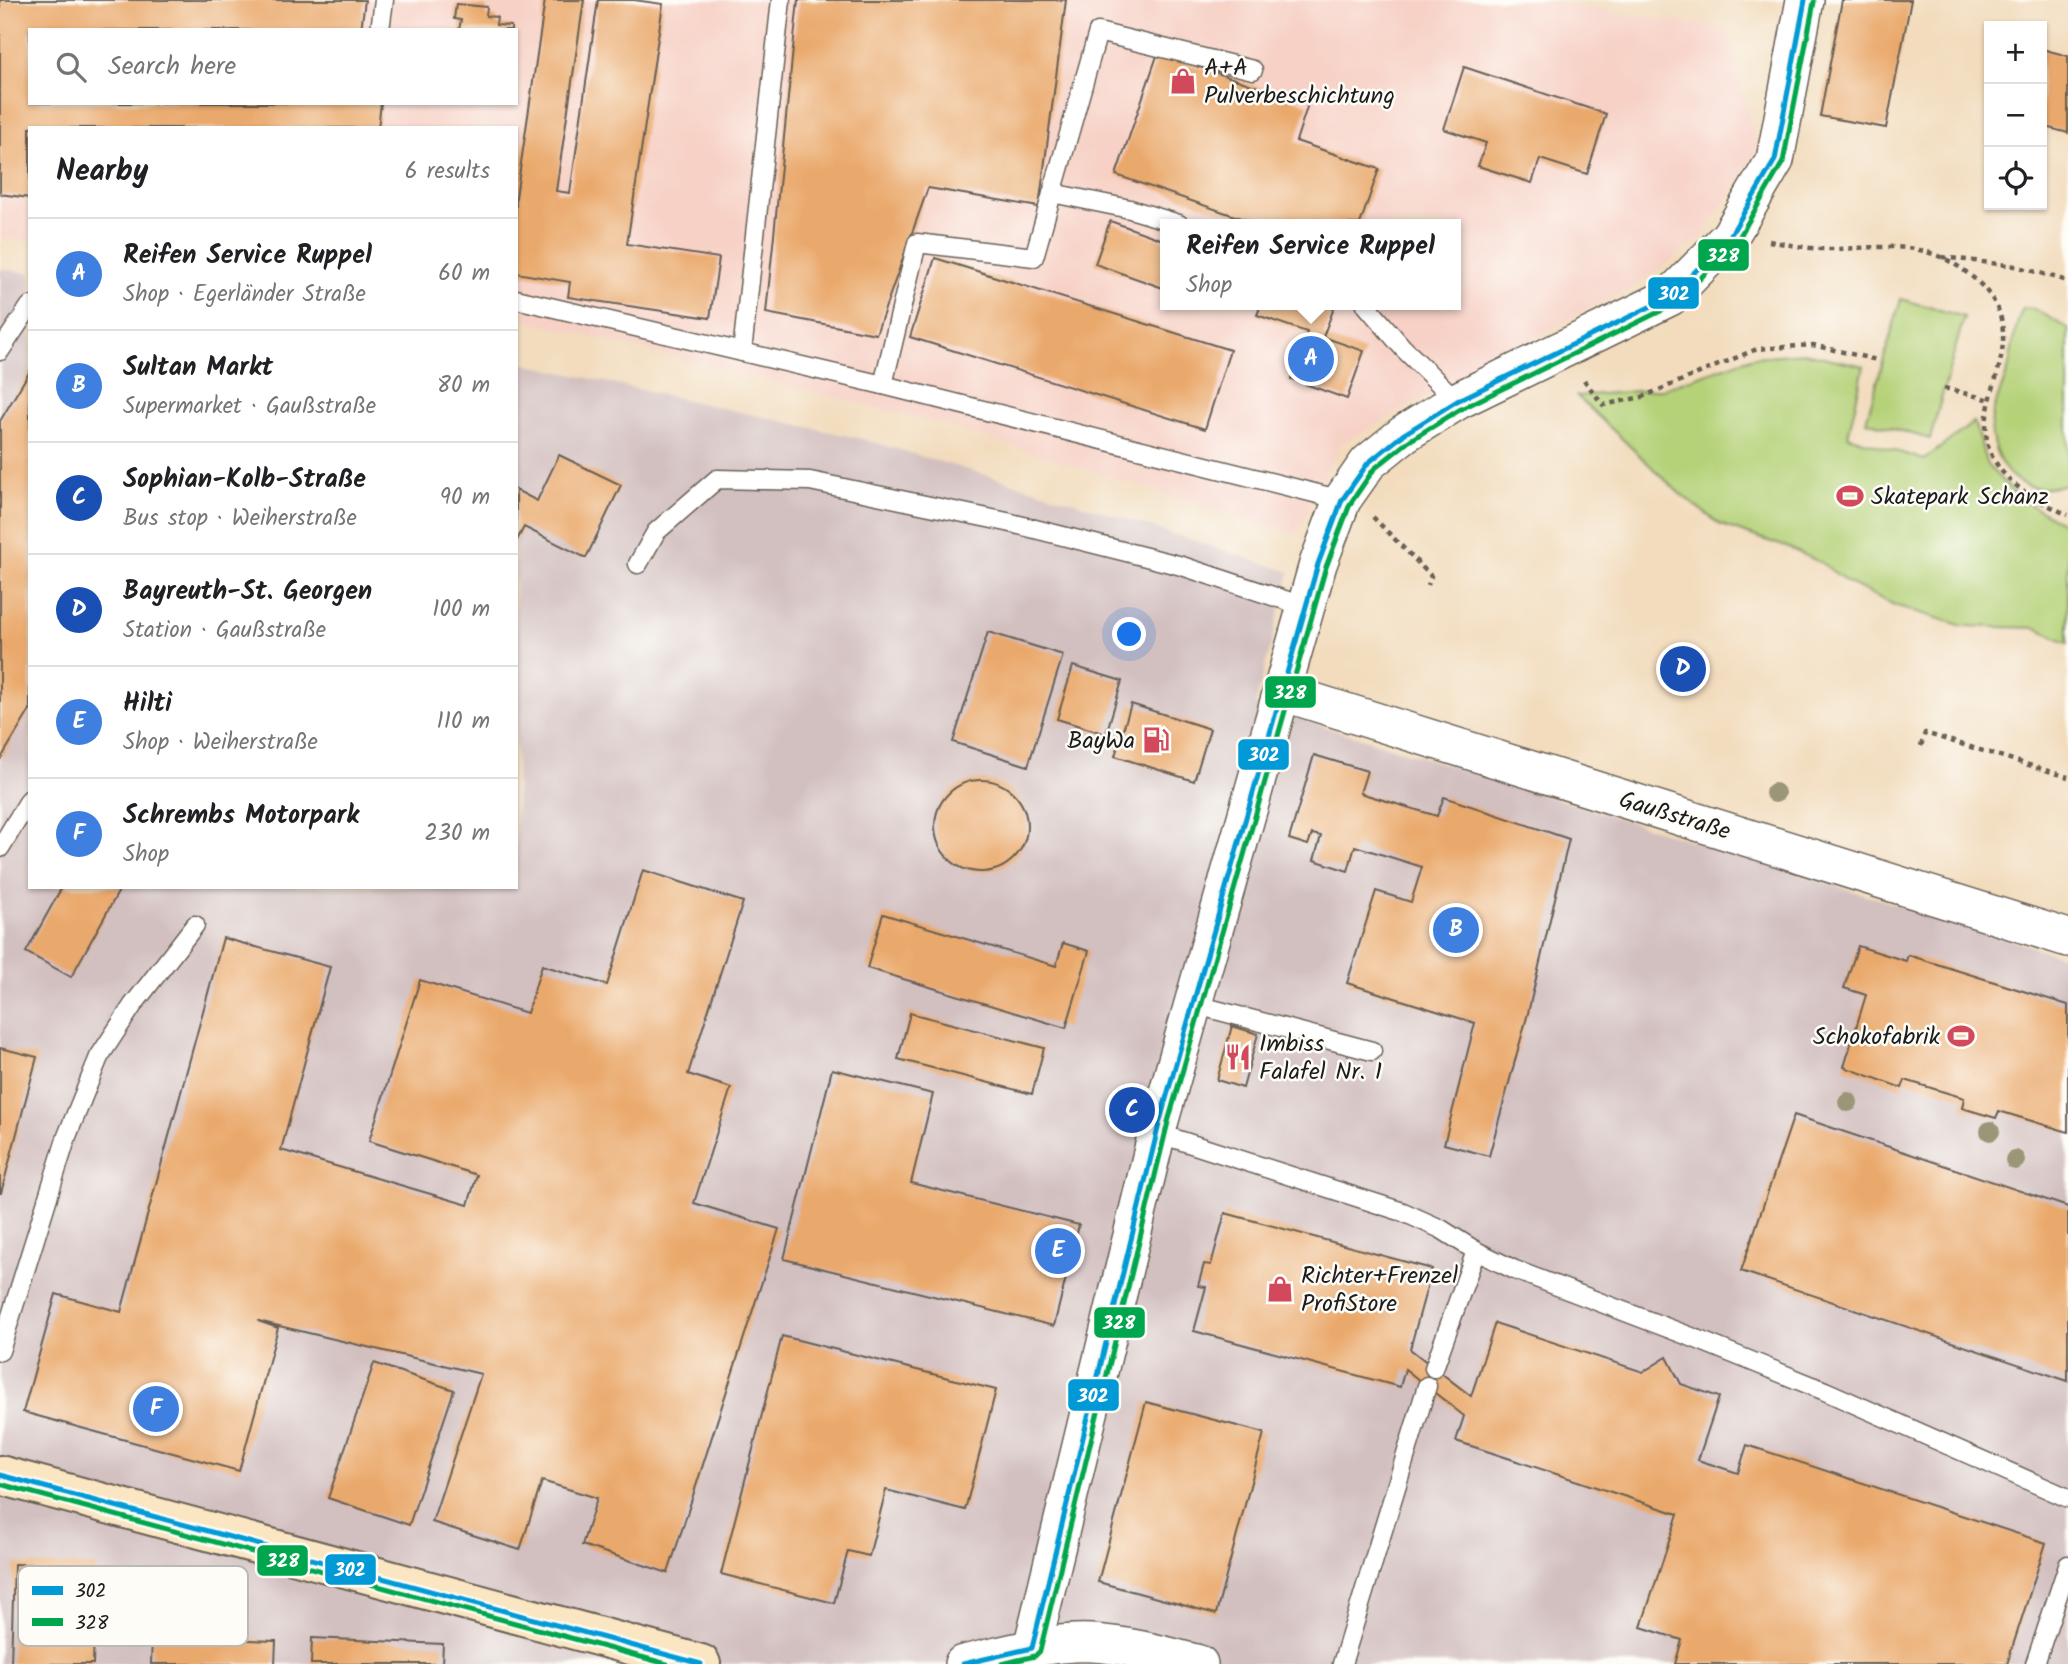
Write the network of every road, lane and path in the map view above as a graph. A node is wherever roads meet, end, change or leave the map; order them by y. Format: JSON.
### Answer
{"nodes":[{"id":1,"x":384,"y":0,"type":"edge"},
{"id":2,"x":781,"y":0,"type":"edge"},
{"id":3,"x":1805,"y":0,"type":"edge"},
{"id":4,"x":380,"y":28,"type":"edge"},
{"id":5,"x":1253,"y":70,"type":"dead end"},
{"id":6,"x":1052,"y":193,"type":"junction"},
{"id":7,"x":1163,"y":219,"type":"edge"},
{"id":8,"x":1730,"y":236,"type":"junction"},
{"id":9,"x":1938,"y":256,"type":"junction"},
{"id":10,"x":2068,"y":281,"type":"edge"},
{"id":11,"x":518,"y":299,"type":"edge"},
{"id":12,"x":28,"y":309,"type":"edge"},
{"id":13,"x":1370,"y":310,"type":"edge"},
{"id":14,"x":1562,"y":350,"type":"junction"},
{"id":15,"x":0,"y":351,"type":"edge"},
{"id":16,"x":742,"y":352,"type":"junction"},
{"id":17,"x":1877,"y":360,"type":"dead end"},
{"id":18,"x":883,"y":385,"type":"junction"},
{"id":19,"x":1944,"y":387,"type":"dead end"},
{"id":20,"x":1992,"y":400,"type":"junction"},
{"id":21,"x":1457,"y":401,"type":"junction"},
{"id":22,"x":1342,"y":500,"type":"junction"},
{"id":23,"x":2068,"y":515,"type":"edge"},
{"id":24,"x":638,"y":564,"type":"dead end"},
{"id":25,"x":1428,"y":585,"type":"dead end"},
{"id":26,"x":1306,"y":607,"type":"junction"},
{"id":27,"x":1282,"y":692,"type":"junction"},
{"id":28,"x":1922,"y":746,"type":"dead end"},
{"id":29,"x":2068,"y":777,"type":"edge"},
{"id":30,"x":28,"y":802,"type":"edge"},
{"id":31,"x":0,"y":848,"type":"edge"},
{"id":32,"x":195,"y":925,"type":"dead end"},
{"id":33,"x":2068,"y":938,"type":"edge"},
{"id":34,"x":1194,"y":1004,"type":"junction"},
{"id":35,"x":1372,"y":1051,"type":"dead end"},
{"id":36,"x":1157,"y":1133,"type":"junction"},
{"id":37,"x":1476,"y":1251,"type":"junction"},
{"id":38,"x":0,"y":1351,"type":"edge"},
{"id":39,"x":1434,"y":1368,"type":"dead end"},
{"id":40,"x":1427,"y":1386,"type":"dead end"},
{"id":41,"x":0,"y":1475,"type":"edge"},
{"id":42,"x":2068,"y":1497,"type":"edge"},
{"id":43,"x":2068,"y":1565,"type":"edge"},
{"id":44,"x":1031,"y":1648,"type":"junction"},
{"id":45,"x":701,"y":1664,"type":"edge"},
{"id":46,"x":963,"y":1664,"type":"edge"},
{"id":47,"x":1199,"y":1664,"type":"edge"},
{"id":48,"x":1342,"y":1664,"type":"edge"},
{"id":49,"x":2035,"y":1664,"type":"edge"}],
"edges":[{"from":1,"to":4,"type":"lane"},
{"from":2,"to":16,"type":"lane"},
{"from":3,"to":8,"type":"street"},
{"from":5,"to":6,"type":"lane"},
{"from":6,"to":7,"type":"lane"},
{"from":6,"to":18,"type":"lane"},
{"from":8,"to":9,"type":"path"},
{"from":8,"to":14,"type":"street"},
{"from":9,"to":10,"type":"path"},
{"from":9,"to":20,"type":"path"},
{"from":11,"to":16,"type":"lane"},
{"from":12,"to":15,"type":"lane"},
{"from":13,"to":21,"type":"lane"},
{"from":14,"to":17,"type":"path"},
{"from":14,"to":21,"type":"street"},
{"from":16,"to":18,"type":"lane"},
{"from":18,"to":22,"type":"lane"},
{"from":19,"to":20,"type":"path"},
{"from":20,"to":23,"type":"path"},
{"from":21,"to":22,"type":"street"},
{"from":22,"to":25,"type":"path"},
{"from":22,"to":26,"type":"street"},
{"from":24,"to":26,"type":"lane"},
{"from":26,"to":27,"type":"street"},
{"from":27,"to":33,"type":"street","name":"Gaußstraße"},
{"from":27,"to":34,"type":"street"},
{"from":28,"to":29,"type":"path"},
{"from":30,"to":31,"type":"lane"},
{"from":32,"to":38,"type":"lane"},
{"from":34,"to":35,"type":"lane"},
{"from":34,"to":36,"type":"street"},
{"from":36,"to":37,"type":"lane"},
{"from":36,"to":44,"type":"street"},
{"from":37,"to":39,"type":"lane"},
{"from":37,"to":42,"type":"lane"},
{"from":40,"to":48,"type":"lane"},
{"from":41,"to":45,"type":"main road"},
{"from":43,"to":49,"type":"lane"},
{"from":44,"to":46,"type":"street"},
{"from":44,"to":47,"type":"street"}]}
